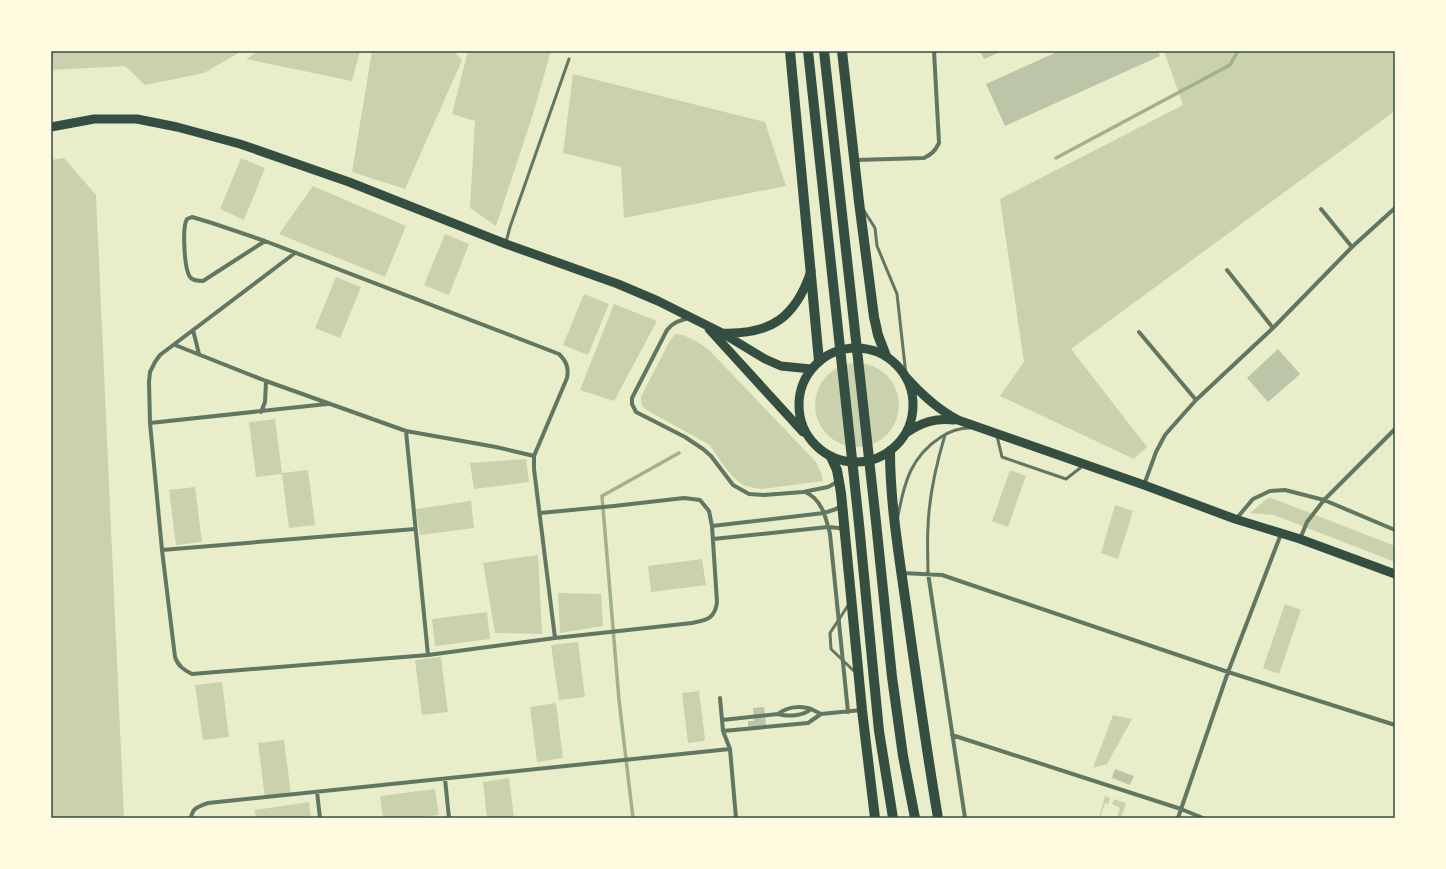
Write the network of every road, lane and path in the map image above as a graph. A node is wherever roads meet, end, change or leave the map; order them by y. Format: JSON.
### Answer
{"nodes":[{"id":1,"x":790,"y":51,"type":"edge"},
{"id":2,"x":808,"y":51,"type":"edge"},
{"id":3,"x":824,"y":51,"type":"edge"},
{"id":4,"x":842,"y":51,"type":"edge"},
{"id":5,"x":934,"y":51,"type":"edge"},
{"id":6,"x":569,"y":59,"type":"dead end"},
{"id":7,"x":51,"y":127,"type":"edge"},
{"id":8,"x":854,"y":160,"type":"junction"},
{"id":9,"x":859,"y":202,"type":"junction"},
{"id":10,"x":1395,"y":208,"type":"edge"},
{"id":11,"x":1320,"y":209,"type":"dead end"},
{"id":12,"x":265,"y":241,"type":"junction"},
{"id":13,"x":506,"y":244,"type":"junction"},
{"id":14,"x":1352,"y":247,"type":"junction"},
{"id":15,"x":295,"y":253,"type":"junction"},
{"id":16,"x":811,"y":270,"type":"junction"},
{"id":17,"x":1227,"y":270,"type":"dead end"},
{"id":18,"x":690,"y":317,"type":"junction"},
{"id":19,"x":707,"y":326,"type":"junction"},
{"id":20,"x":1273,"y":328,"type":"junction"},
{"id":21,"x":193,"y":330,"type":"junction"},
{"id":22,"x":1138,"y":332,"type":"dead end"},
{"id":23,"x":722,"y":333,"type":"junction"},
{"id":24,"x":175,"y":345,"type":"junction"},
{"id":25,"x":199,"y":354,"type":"junction"},
{"id":26,"x":886,"y":356,"type":"junction"},
{"id":27,"x":819,"y":361,"type":"junction"},
{"id":28,"x":811,"y":369,"type":"junction"},
{"id":29,"x":906,"y":377,"type":"junction"},
{"id":30,"x":266,"y":381,"type":"junction"},
{"id":31,"x":1196,"y":400,"type":"junction"},
{"id":32,"x":330,"y":404,"type":"junction"},
{"id":33,"x":261,"y":412,"type":"junction"},
{"id":34,"x":958,"y":420,"type":"junction"},
{"id":35,"x":150,"y":423,"type":"junction"},
{"id":36,"x":979,"y":427,"type":"junction"},
{"id":37,"x":1395,"y":429,"type":"edge"},
{"id":38,"x":406,"y":431,"type":"junction"},
{"id":39,"x":906,"y":433,"type":"junction"},
{"id":40,"x":996,"y":434,"type":"junction"},
{"id":41,"x":945,"y":435,"type":"junction"},
{"id":42,"x":812,"y":442,"type":"junction"},
{"id":43,"x":890,"y":451,"type":"junction"},
{"id":44,"x":534,"y":456,"type":"junction"},
{"id":45,"x":831,"y":457,"type":"junction"},
{"id":46,"x":1084,"y":465,"type":"junction"},
{"id":47,"x":839,"y":480,"type":"junction"},
{"id":48,"x":1144,"y":485,"type":"junction"},
{"id":49,"x":803,"y":492,"type":"junction"},
{"id":50,"x":1324,"y":500,"type":"junction"},
{"id":51,"x":842,"y":504,"type":"junction"},
{"id":52,"x":540,"y":513,"type":"junction"},
{"id":53,"x":824,"y":513,"type":"junction"},
{"id":54,"x":1235,"y":519,"type":"junction"},
{"id":55,"x":712,"y":526,"type":"junction"},
{"id":56,"x":828,"y":527,"type":"junction"},
{"id":57,"x":415,"y":529,"type":"junction"},
{"id":58,"x":896,"y":530,"type":"junction"},
{"id":59,"x":1395,"y":530,"type":"edge"},
{"id":60,"x":845,"y":532,"type":"junction"},
{"id":61,"x":1281,"y":533,"type":"junction"},
{"id":62,"x":713,"y":539,"type":"junction"},
{"id":63,"x":1300,"y":539,"type":"junction"},
{"id":64,"x":162,"y":550,"type":"junction"},
{"id":65,"x":901,"y":573,"type":"junction"},
{"id":66,"x":928,"y":573,"type":"junction"},
{"id":67,"x":1395,"y":574,"type":"edge"},
{"id":68,"x":852,"y":600,"type":"junction"},
{"id":69,"x":839,"y":618,"type":"junction"},
{"id":70,"x":555,"y":638,"type":"junction"},
{"id":71,"x":428,"y":655,"type":"junction"},
{"id":72,"x":843,"y":661,"type":"junction"},
{"id":73,"x":1228,"y":672,"type":"junction"},
{"id":74,"x":859,"y":676,"type":"junction"},
{"id":75,"x":720,"y":698,"type":"dead end"},
{"id":76,"x":811,"y":709,"type":"junction"},
{"id":77,"x":862,"y":710,"type":"junction"},
{"id":78,"x":848,"y":712,"type":"junction"},
{"id":79,"x":778,"y":714,"type":"junction"},
{"id":80,"x":821,"y":714,"type":"junction"},
{"id":81,"x":722,"y":720,"type":"junction"},
{"id":82,"x":1395,"y":725,"type":"edge"},
{"id":83,"x":724,"y":731,"type":"junction"},
{"id":84,"x":952,"y":735,"type":"junction"},
{"id":85,"x":730,"y":749,"type":"junction"},
{"id":86,"x":445,"y":779,"type":"junction"},
{"id":87,"x":317,"y":792,"type":"junction"},
{"id":88,"x":1180,"y":809,"type":"junction"},
{"id":89,"x":191,"y":818,"type":"edge"},
{"id":90,"x":320,"y":818,"type":"edge"},
{"id":91,"x":449,"y":818,"type":"edge"},
{"id":92,"x":736,"y":818,"type":"edge"},
{"id":93,"x":875,"y":818,"type":"edge"},
{"id":94,"x":893,"y":818,"type":"edge"},
{"id":95,"x":915,"y":818,"type":"edge"},
{"id":96,"x":938,"y":818,"type":"edge"},
{"id":97,"x":965,"y":818,"type":"edge"},
{"id":98,"x":1178,"y":818,"type":"edge"},
{"id":99,"x":1203,"y":818,"type":"edge"}],
"edges":[{"from":1,"to":16,"type":"highway"},
{"from":2,"to":94,"type":"highway"},
{"from":3,"to":95,"type":"highway"},
{"from":4,"to":8,"type":"highway"},
{"from":5,"to":8,"type":"street"},
{"from":6,"to":13,"type":"lane"},
{"from":7,"to":13,"type":"main road"},
{"from":8,"to":9,"type":"highway"},
{"from":9,"to":26,"type":"highway"},
{"from":9,"to":29,"type":"lane"},
{"from":10,"to":14,"type":"street"},
{"from":11,"to":14,"type":"street"},
{"from":12,"to":12,"type":"street"},
{"from":12,"to":15,"type":"street"},
{"from":13,"to":18,"type":"main road"},
{"from":14,"to":20,"type":"street"},
{"from":15,"to":21,"type":"street"},
{"from":15,"to":44,"type":"street"},
{"from":16,"to":23,"type":"main road"},
{"from":16,"to":27,"type":"highway"},
{"from":17,"to":20,"type":"street"},
{"from":18,"to":19,"type":"main road"},
{"from":18,"to":49,"type":"street"},
{"from":19,"to":23,"type":"main road"},
{"from":19,"to":42,"type":"main road"},
{"from":20,"to":31,"type":"street"},
{"from":21,"to":24,"type":"street"},
{"from":21,"to":25,"type":"street"},
{"from":22,"to":31,"type":"street"},
{"from":23,"to":28,"type":"main road"},
{"from":24,"to":25,"type":"street"},
{"from":24,"to":35,"type":"street"},
{"from":25,"to":30,"type":"street"},
{"from":26,"to":27,"type":"main road"},
{"from":26,"to":29,"type":"main road"},
{"from":27,"to":28,"type":"main road"},
{"from":28,"to":42,"type":"main road"},
{"from":29,"to":34,"type":"main road"},
{"from":29,"to":39,"type":"main road"},
{"from":30,"to":32,"type":"street"},
{"from":30,"to":33,"type":"street"},
{"from":31,"to":48,"type":"street"},
{"from":32,"to":33,"type":"street"},
{"from":32,"to":38,"type":"street"},
{"from":33,"to":35,"type":"street"},
{"from":34,"to":36,"type":"main road"},
{"from":34,"to":39,"type":"main road"},
{"from":35,"to":64,"type":"street"},
{"from":36,"to":40,"type":"main road"},
{"from":36,"to":41,"type":"lane"},
{"from":37,"to":50,"type":"street"},
{"from":38,"to":44,"type":"street"},
{"from":38,"to":57,"type":"street"},
{"from":39,"to":43,"type":"main road"},
{"from":40,"to":46,"type":"main road"},
{"from":40,"to":46,"type":"lane"},
{"from":41,"to":58,"type":"lane"},
{"from":41,"to":66,"type":"lane"},
{"from":42,"to":45,"type":"main road"},
{"from":43,"to":45,"type":"main road"},
{"from":43,"to":58,"type":"highway"},
{"from":44,"to":52,"type":"street"},
{"from":45,"to":47,"type":"highway"},
{"from":46,"to":48,"type":"main road"},
{"from":47,"to":49,"type":"street"},
{"from":47,"to":51,"type":"highway"},
{"from":48,"to":54,"type":"main road"},
{"from":49,"to":53,"type":"street"},
{"from":50,"to":54,"type":"street"},
{"from":50,"to":59,"type":"street"},
{"from":50,"to":63,"type":"street"},
{"from":51,"to":53,"type":"street"},
{"from":51,"to":60,"type":"highway"},
{"from":52,"to":55,"type":"street"},
{"from":52,"to":70,"type":"street"},
{"from":53,"to":55,"type":"street"},
{"from":53,"to":56,"type":"street"},
{"from":54,"to":61,"type":"main road"},
{"from":55,"to":62,"type":"street"},
{"from":56,"to":60,"type":"street"},
{"from":56,"to":62,"type":"street"},
{"from":56,"to":69,"type":"street"},
{"from":57,"to":64,"type":"street"},
{"from":57,"to":71,"type":"street"},
{"from":58,"to":65,"type":"highway"},
{"from":60,"to":68,"type":"highway"},
{"from":61,"to":63,"type":"main road"},
{"from":61,"to":73,"type":"street"},
{"from":62,"to":70,"type":"street"},
{"from":63,"to":67,"type":"main road"},
{"from":64,"to":71,"type":"street"},
{"from":65,"to":66,"type":"street"},
{"from":65,"to":96,"type":"highway"},
{"from":66,"to":73,"type":"street"},
{"from":66,"to":84,"type":"street"},
{"from":68,"to":69,"type":"lane"},
{"from":68,"to":74,"type":"highway"},
{"from":69,"to":72,"type":"street"},
{"from":69,"to":72,"type":"lane"},
{"from":70,"to":71,"type":"street"},
{"from":72,"to":74,"type":"lane"},
{"from":72,"to":78,"type":"street"},
{"from":73,"to":82,"type":"street"},
{"from":73,"to":88,"type":"street"},
{"from":74,"to":77,"type":"highway"},
{"from":75,"to":81,"type":"street"},
{"from":76,"to":79,"type":"street"},
{"from":76,"to":79,"type":"street"},
{"from":76,"to":80,"type":"street"},
{"from":77,"to":78,"type":"street"},
{"from":77,"to":93,"type":"highway"},
{"from":78,"to":80,"type":"street"},
{"from":79,"to":81,"type":"street"},
{"from":80,"to":83,"type":"street"},
{"from":81,"to":83,"type":"street"},
{"from":83,"to":85,"type":"street"},
{"from":84,"to":88,"type":"street"},
{"from":84,"to":97,"type":"street"},
{"from":85,"to":86,"type":"street"},
{"from":85,"to":92,"type":"street"},
{"from":86,"to":87,"type":"street"},
{"from":86,"to":91,"type":"street"},
{"from":87,"to":89,"type":"street"},
{"from":87,"to":90,"type":"street"},
{"from":88,"to":98,"type":"street"},
{"from":88,"to":99,"type":"street"}]}
